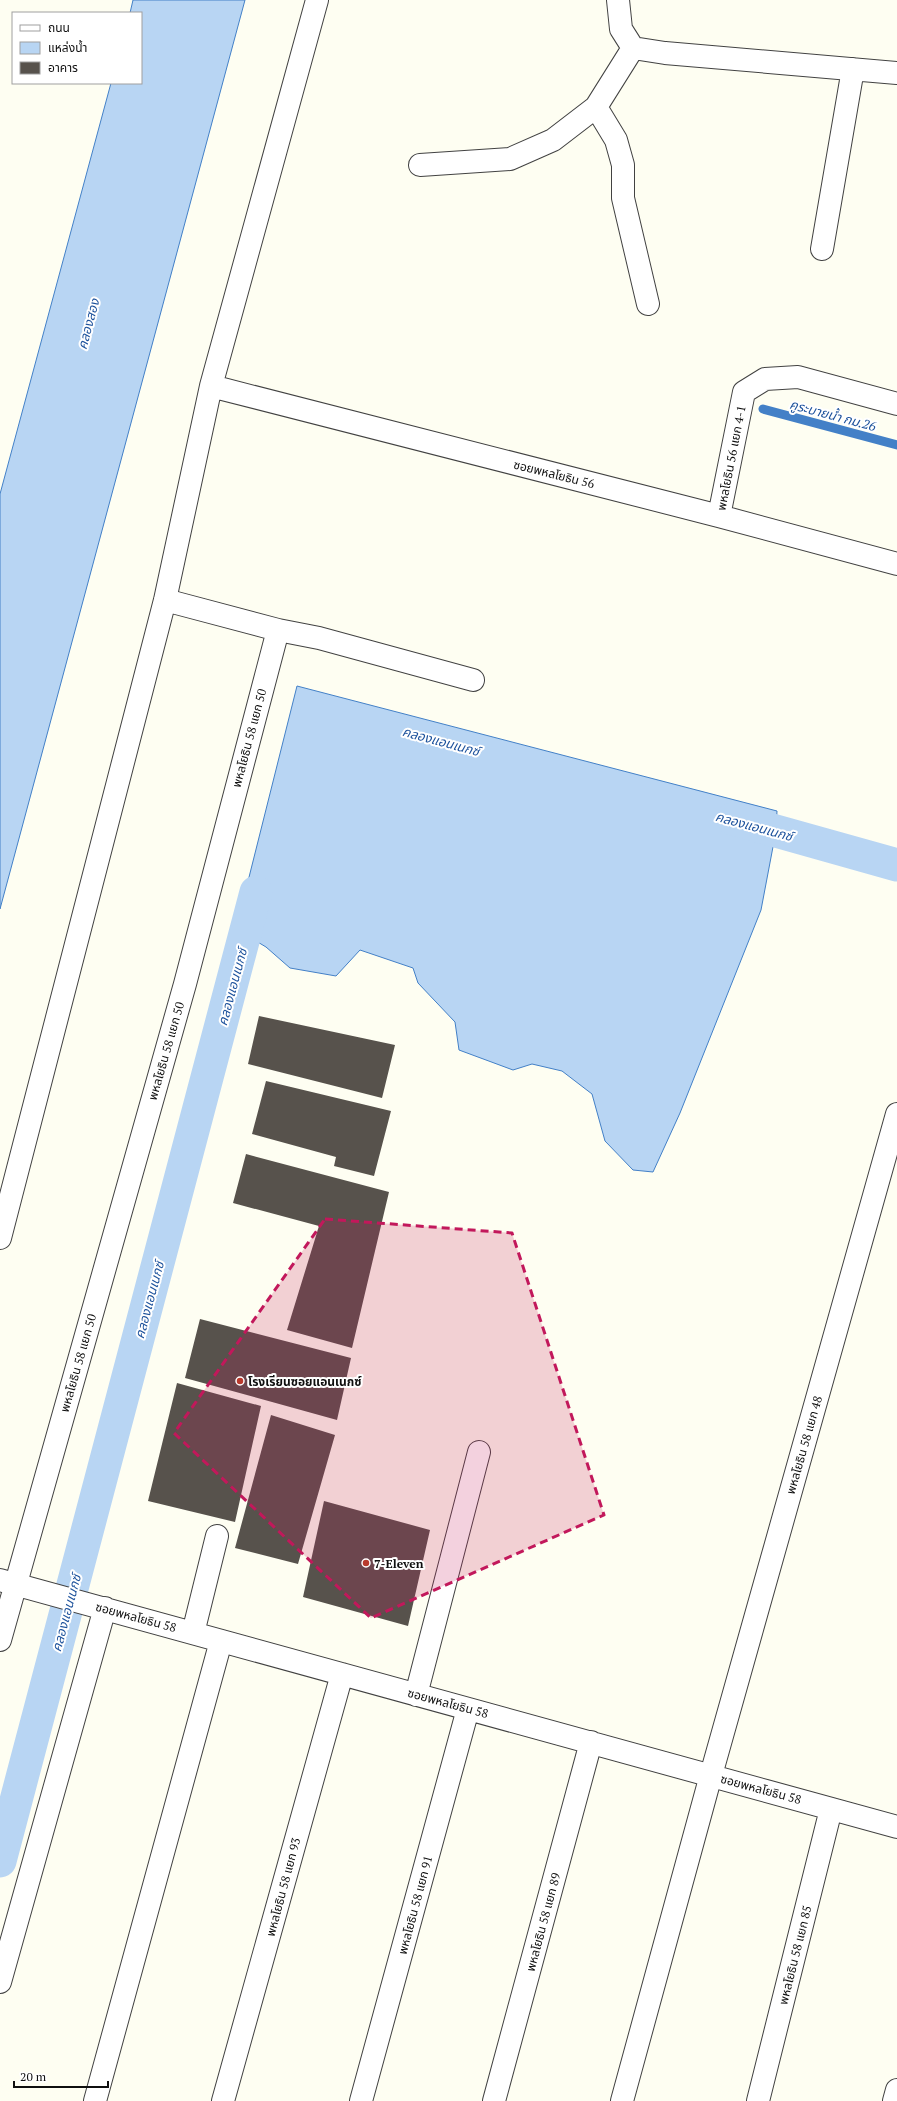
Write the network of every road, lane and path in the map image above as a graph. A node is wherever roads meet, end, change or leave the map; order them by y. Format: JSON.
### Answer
{"nodes":[{"id":1,"x":317,"y":0,"type":"edge"},
{"id":2,"x":618,"y":0,"type":"edge"},
{"id":3,"x":634,"y":48,"type":"junction"},
{"id":4,"x":853,"y":68,"type":"junction"},
{"id":5,"x":897,"y":73,"type":"edge"},
{"id":6,"x":596,"y":107,"type":"junction"},
{"id":7,"x":420,"y":165,"type":"dead end"},
{"id":8,"x":822,"y":249,"type":"dead end"},
{"id":9,"x":648,"y":304,"type":"dead end"},
{"id":10,"x":211,"y":386,"type":"junction"},
{"id":11,"x":897,"y":404,"type":"edge"},
{"id":12,"x":719,"y":516,"type":"junction"},
{"id":13,"x":897,"y":564,"type":"edge"},
{"id":14,"x":165,"y":600,"type":"junction"},
{"id":15,"x":278,"y":630,"type":"junction"},
{"id":16,"x":473,"y":680,"type":"dead end"},
{"id":17,"x":897,"y":1114,"type":"edge"},
{"id":18,"x":0,"y":1238,"type":"edge"},
{"id":19,"x":480,"y":1452,"type":"dead end"},
{"id":20,"x":217,"y":1536,"type":"dead end"},
{"id":21,"x":8,"y":1582,"type":"edge"},
{"id":22,"x":94,"y":1606,"type":"junction"},
{"id":23,"x":193,"y":1633,"type":"junction"},
{"id":24,"x":0,"y":1640,"type":"edge"},
{"id":25,"x":221,"y":1640,"type":"junction"},
{"id":26,"x":342,"y":1674,"type":"junction"},
{"id":27,"x":416,"y":1695,"type":"junction"},
{"id":28,"x":468,"y":1709,"type":"junction"},
{"id":29,"x":591,"y":1742,"type":"junction"},
{"id":30,"x":711,"y":1775,"type":"junction"},
{"id":31,"x":831,"y":1809,"type":"junction"},
{"id":32,"x":897,"y":1827,"type":"edge"},
{"id":33,"x":0,"y":1982,"type":"edge"},
{"id":34,"x":897,"y":2090,"type":"edge"},
{"id":35,"x":95,"y":2101,"type":"edge"},
{"id":36,"x":223,"y":2101,"type":"edge"},
{"id":37,"x":361,"y":2101,"type":"edge"},
{"id":38,"x":494,"y":2101,"type":"edge"},
{"id":39,"x":622,"y":2101,"type":"edge"},
{"id":40,"x":758,"y":2101,"type":"edge"},
{"id":41,"x":894,"y":2101,"type":"edge"}],
"edges":[{"from":1,"to":10,"type":"street"},
{"from":2,"to":3,"type":"street"},
{"from":3,"to":4,"type":"street"},
{"from":3,"to":6,"type":"street"},
{"from":4,"to":5,"type":"street"},
{"from":4,"to":8,"type":"street"},
{"from":6,"to":7,"type":"street"},
{"from":6,"to":9,"type":"street"},
{"from":10,"to":12,"type":"street","name":"ซอยพหลโยธิน 56"},
{"from":10,"to":14,"type":"street"},
{"from":11,"to":12,"type":"street","name":"พหลโยธิน 56 แยก 4-1"},
{"from":12,"to":13,"type":"street","name":"ซอยพหลโยธิน 56"},
{"from":14,"to":15,"type":"street"},
{"from":14,"to":18,"type":"street"},
{"from":15,"to":16,"type":"street"},
{"from":15,"to":21,"type":"street","name":"พหลโยธิน 58 แยก 50"},
{"from":17,"to":30,"type":"street","name":"พหลโยธิน 58 แยก 48"},
{"from":19,"to":27,"type":"street"},
{"from":20,"to":23,"type":"street"},
{"from":21,"to":22,"type":"street","name":"ซอยพหลโยธิน 58"},
{"from":21,"to":24,"type":"street","name":"พหลโยธิน 58 แยก 50"},
{"from":22,"to":23,"type":"street","name":"ซอยพหลโยธิน 58"},
{"from":22,"to":33,"type":"street"},
{"from":23,"to":25,"type":"street","name":"ซอยพหลโยธิน 58"},
{"from":25,"to":26,"type":"street","name":"ซอยพหลโยธิน 58"},
{"from":25,"to":35,"type":"street"},
{"from":26,"to":27,"type":"street","name":"ซอยพหลโยธิน 58"},
{"from":26,"to":36,"type":"street","name":"พหลโยธิน 58 แยก 93"},
{"from":27,"to":28,"type":"street","name":"ซอยพหลโยธิน 58"},
{"from":28,"to":29,"type":"street","name":"ซอยพหลโยธิน 58"},
{"from":28,"to":37,"type":"street","name":"พหลโยธิน 58 แยก 91"},
{"from":29,"to":30,"type":"street","name":"ซอยพหลโยธิน 58"},
{"from":29,"to":38,"type":"street","name":"พหลโยธิน 58 แยก 89"},
{"from":30,"to":31,"type":"street","name":"ซอยพหลโยธิน 58"},
{"from":30,"to":39,"type":"street","name":"พหลโยธิน 58 แยก 48"},
{"from":31,"to":32,"type":"street","name":"ซอยพหลโยธิน 58"},
{"from":31,"to":40,"type":"street","name":"พหลโยธิน 58 แยก 85"},
{"from":34,"to":41,"type":"street"}]}
